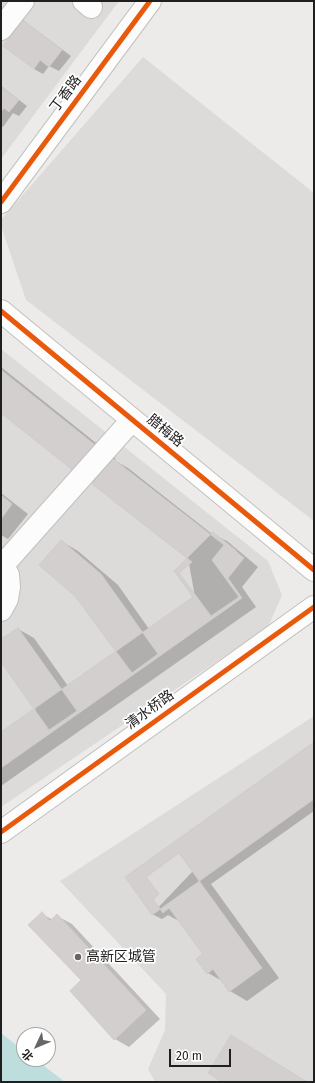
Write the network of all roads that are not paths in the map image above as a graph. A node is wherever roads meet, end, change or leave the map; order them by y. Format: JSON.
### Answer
{"nodes":[{"id":1,"x":23,"y":1,"type":"edge"},
{"id":2,"x":150,"y":1,"type":"edge"},
{"id":3,"x":1,"y":29,"type":"edge"},
{"id":4,"x":1,"y":202,"type":"edge"},
{"id":5,"x":1,"y":311,"type":"edge"},
{"id":6,"x":132,"y":420,"type":"junction"},
{"id":7,"x":2,"y":563,"type":"edge"},
{"id":8,"x":314,"y":570,"type":"edge"},
{"id":9,"x":314,"y":607,"type":"edge"},
{"id":10,"x":1,"y":610,"type":"edge"},
{"id":11,"x":1,"y":832,"type":"edge"}],
"edges":[{"from":1,"to":3,"type":"street"},
{"from":2,"to":4,"type":"street","name":"丁香路"},
{"from":5,"to":6,"type":"street","name":"腊梅路"},
{"from":6,"to":7,"type":"street"},
{"from":6,"to":8,"type":"street","name":"腊梅路"},
{"from":7,"to":10,"type":"street"},
{"from":9,"to":11,"type":"street","name":"清水桥路"}]}
